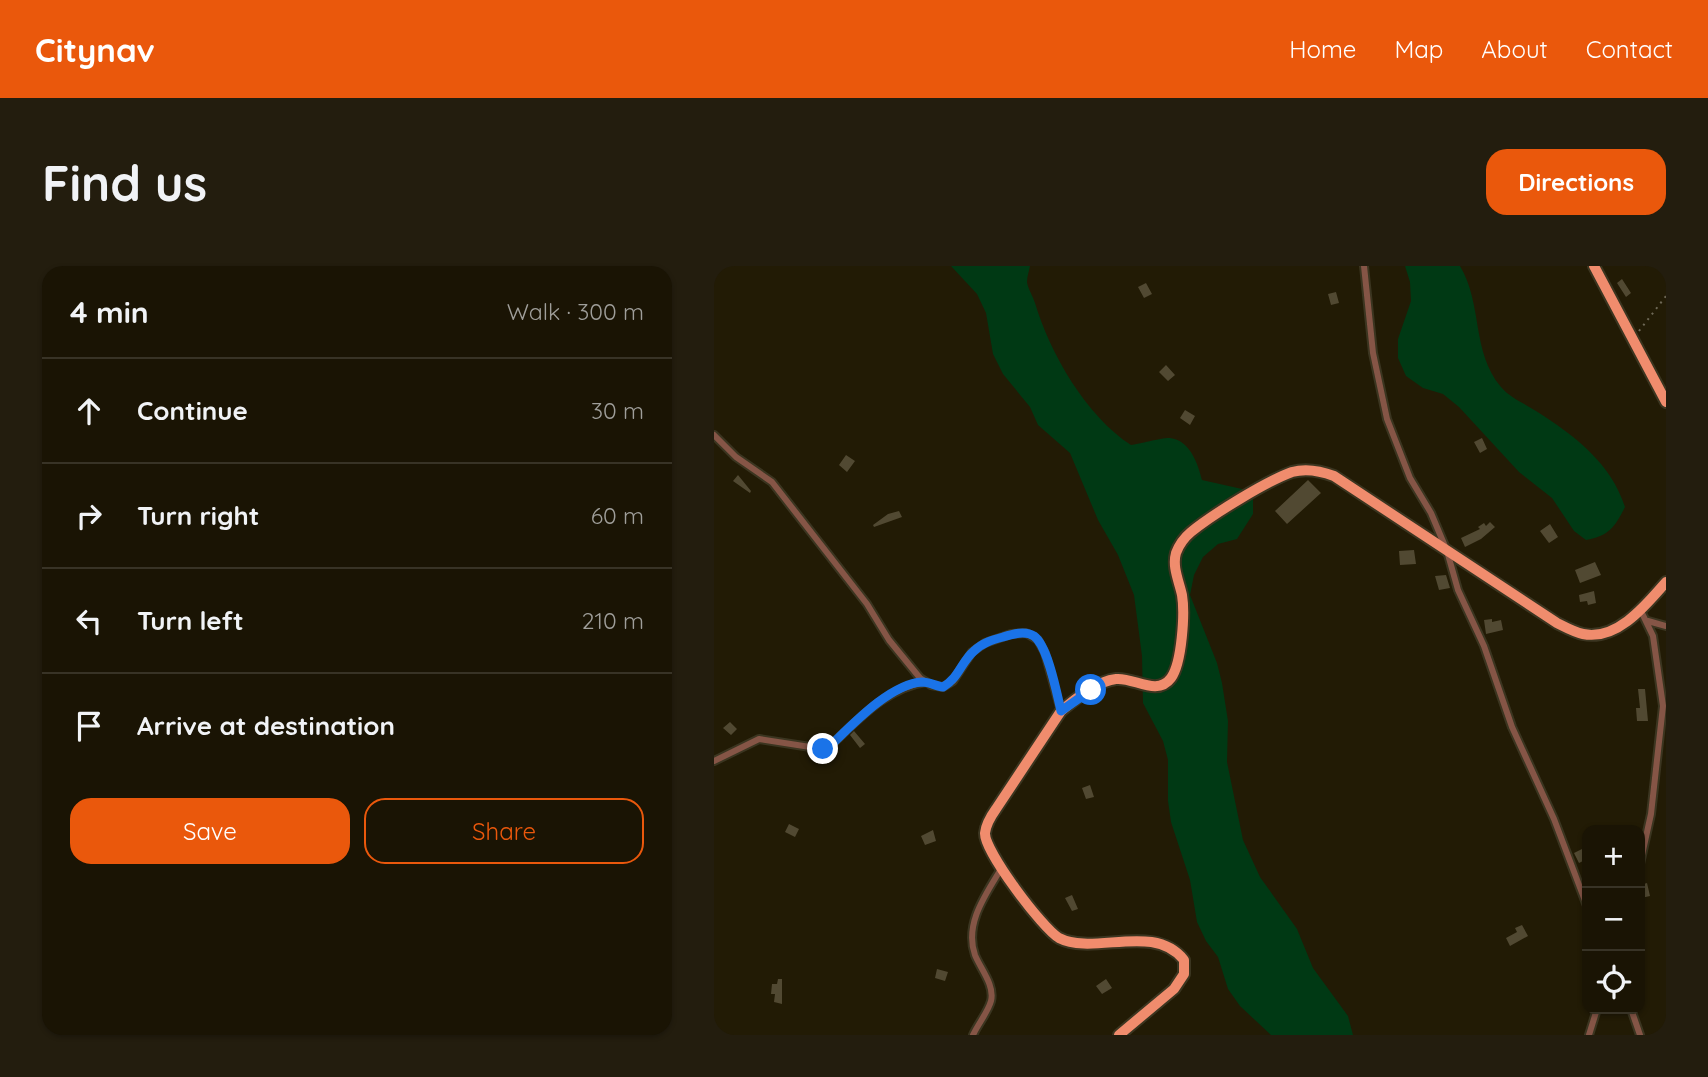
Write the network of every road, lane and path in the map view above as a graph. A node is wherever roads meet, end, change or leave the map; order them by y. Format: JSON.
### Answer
{"nodes":[{"id":1,"x":1364,"y":266,"type":"edge"},
{"id":2,"x":1594,"y":266,"type":"edge"},
{"id":3,"x":1666,"y":296,"type":"edge"},
{"id":4,"x":1632,"y":340,"type":"junction"},
{"id":5,"x":1666,"y":402,"type":"edge"},
{"id":6,"x":714,"y":435,"type":"edge"},
{"id":7,"x":1447,"y":551,"type":"junction"},
{"id":8,"x":1666,"y":582,"type":"edge"},
{"id":9,"x":1640,"y":609,"type":"junction"},
{"id":10,"x":1648,"y":621,"type":"junction"},
{"id":11,"x":1666,"y":626,"type":"edge"},
{"id":12,"x":926,"y":682,"type":"junction"},
{"id":13,"x":1061,"y":711,"type":"junction"},
{"id":14,"x":714,"y":761,"type":"edge"},
{"id":15,"x":1645,"y":841,"type":"edge"},
{"id":16,"x":1002,"y":869,"type":"junction"},
{"id":17,"x":1582,"y":892,"type":"edge"},
{"id":18,"x":1595,"y":1014,"type":"edge"},
{"id":19,"x":1633,"y":1014,"type":"edge"},
{"id":20,"x":973,"y":1035,"type":"edge"},
{"id":21,"x":1119,"y":1035,"type":"edge"},
{"id":22,"x":1589,"y":1035,"type":"edge"},
{"id":23,"x":1640,"y":1035,"type":"edge"}],
"edges":[{"from":1,"to":7,"type":"street"},
{"from":2,"to":4,"type":"main road"},
{"from":3,"to":4,"type":"path"},
{"from":4,"to":5,"type":"main road"},
{"from":6,"to":12,"type":"street"},
{"from":7,"to":9,"type":"main road"},
{"from":7,"to":13,"type":"main road"},
{"from":7,"to":17,"type":"street"},
{"from":8,"to":9,"type":"main road"},
{"from":9,"to":10,"type":"street"},
{"from":10,"to":11,"type":"street"},
{"from":10,"to":15,"type":"street"},
{"from":12,"to":13,"type":"street"},
{"from":12,"to":14,"type":"street"},
{"from":13,"to":16,"type":"main road"},
{"from":16,"to":20,"type":"street"},
{"from":16,"to":21,"type":"main road"},
{"from":18,"to":22,"type":"street"},
{"from":19,"to":23,"type":"street"}]}
